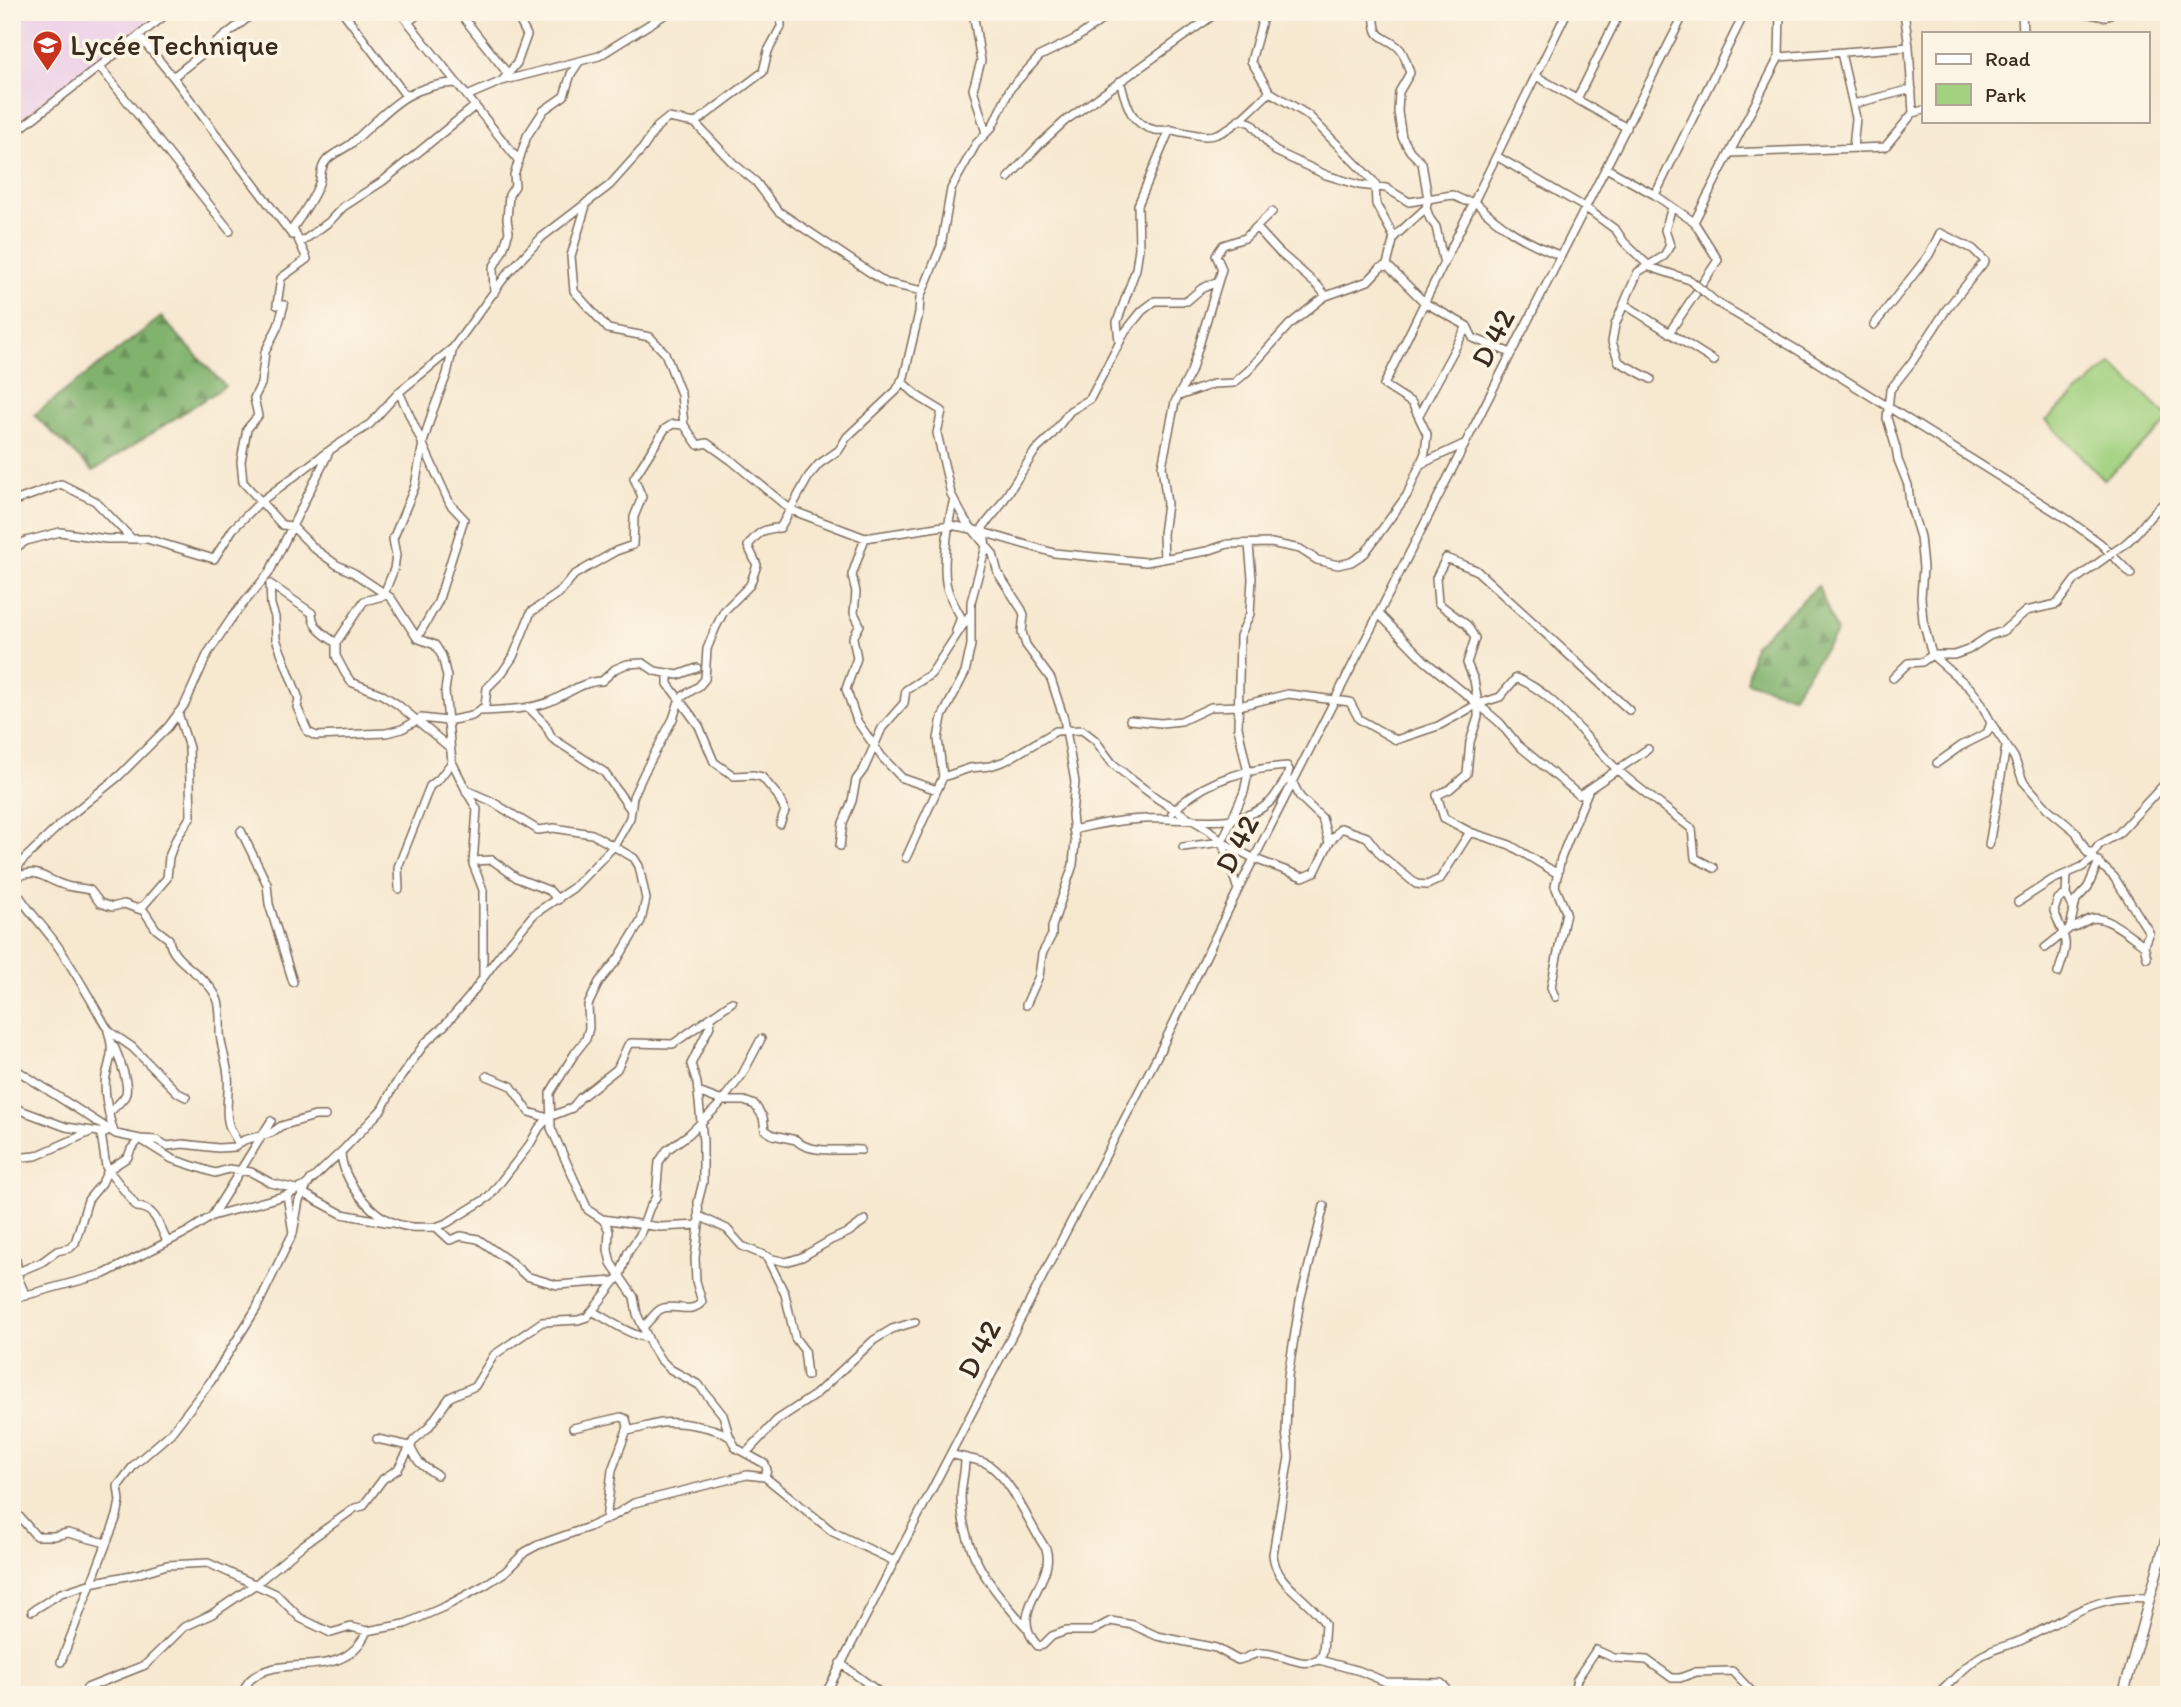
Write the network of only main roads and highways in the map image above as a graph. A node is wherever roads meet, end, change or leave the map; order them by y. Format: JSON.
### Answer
{"nodes":[{"id":1,"x":2169,"y":1528,"type":"edge"},
{"id":2,"x":2123,"y":1695,"type":"edge"}],
"edges":[{"from":1,"to":2,"type":"main road"}]}
